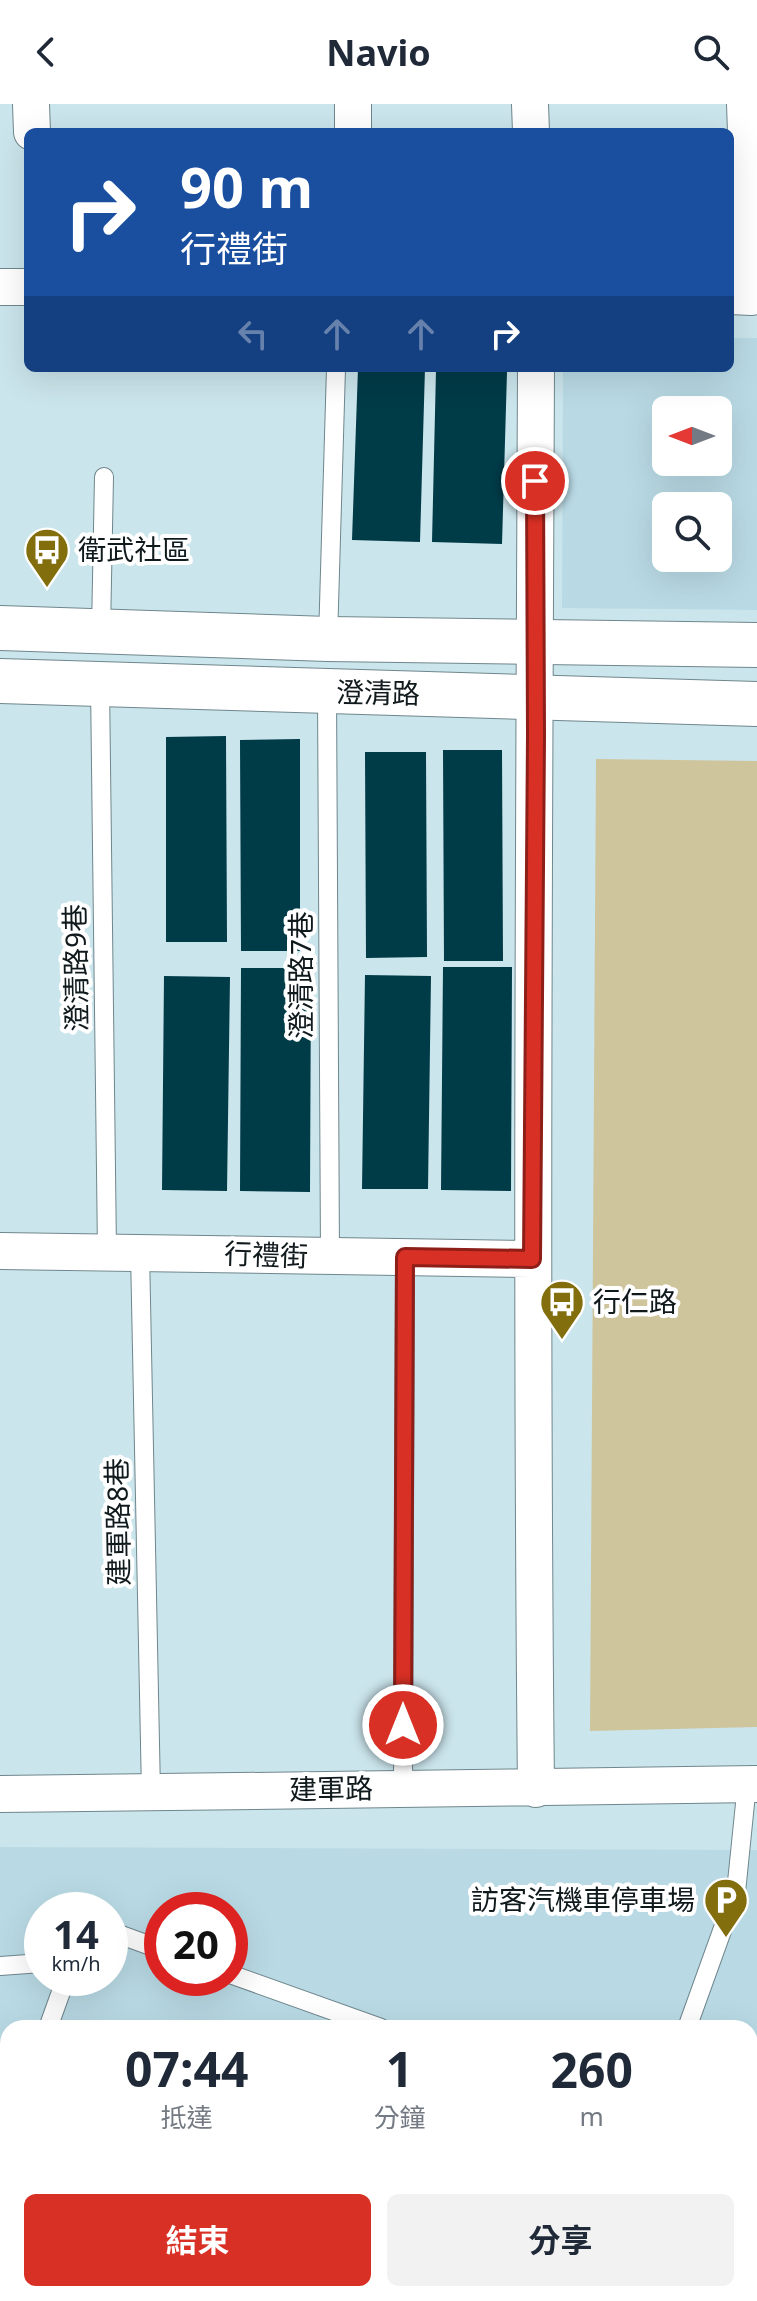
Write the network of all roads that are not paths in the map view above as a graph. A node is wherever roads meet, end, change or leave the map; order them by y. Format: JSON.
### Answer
{"nodes":[{"id":1,"x":31,"y":104,"type":"edge"},
{"id":2,"x":353,"y":104,"type":"edge"},
{"id":3,"x":530,"y":104,"type":"edge"},
{"id":4,"x":745,"y":104,"type":"edge"},
{"id":5,"x":32,"y":128,"type":"edge"},
{"id":6,"x":353,"y":128,"type":"edge"},
{"id":7,"x":531,"y":128,"type":"edge"},
{"id":8,"x":0,"y":287,"type":"edge"},
{"id":9,"x":24,"y":287,"type":"edge"},
{"id":10,"x":746,"y":296,"type":"edge"},
{"id":11,"x":336,"y":372,"type":"edge"},
{"id":12,"x":536,"y":372,"type":"edge"},
{"id":13,"x":104,"y":477,"type":"dead end"},
{"id":14,"x":0,"y":628,"type":"edge"},
{"id":15,"x":101,"y":632,"type":"junction"},
{"id":16,"x":328,"y":639,"type":"junction"},
{"id":17,"x":534,"y":642,"type":"junction"},
{"id":18,"x":757,"y":645,"type":"edge"},
{"id":19,"x":0,"y":681,"type":"edge"},
{"id":20,"x":100,"y":684,"type":"junction"},
{"id":21,"x":327,"y":692,"type":"junction"},
{"id":22,"x":536,"y":696,"type":"junction"},
{"id":23,"x":757,"y":704,"type":"edge"},
{"id":24,"x":0,"y":1251,"type":"edge"},
{"id":25,"x":124,"y":1252,"type":"junction"},
{"id":26,"x":330,"y":1257,"type":"junction"},
{"id":27,"x":405,"y":1257,"type":"junction"},
{"id":28,"x":532,"y":1259,"type":"junction"},
{"id":29,"x":752,"y":1784,"type":"edge"},
{"id":30,"x":403,"y":1788,"type":"junction"},
{"id":31,"x":536,"y":1789,"type":"junction"},
{"id":32,"x":151,"y":1792,"type":"junction"},
{"id":33,"x":0,"y":1794,"type":"edge"},
{"id":34,"x":24,"y":1964,"type":"edge"},
{"id":35,"x":0,"y":1966,"type":"edge"},
{"id":36,"x":248,"y":1980,"type":"edge"},
{"id":37,"x":60,"y":1996,"type":"edge"},
{"id":38,"x":51,"y":2020,"type":"edge"},
{"id":39,"x":359,"y":2020,"type":"edge"},
{"id":40,"x":690,"y":2020,"type":"edge"}],
"edges":[{"from":1,"to":5,"type":"street"},
{"from":2,"to":6,"type":"street"},
{"from":3,"to":7,"type":"street"},
{"from":4,"to":10,"type":"street"},
{"from":8,"to":9,"type":"street"},
{"from":11,"to":16,"type":"lane"},
{"from":12,"to":17,"type":"street"},
{"from":13,"to":15,"type":"lane"},
{"from":14,"to":15,"type":"street","name":"澄清路"},
{"from":15,"to":16,"type":"street","name":"澄清路"},
{"from":16,"to":17,"type":"street","name":"澄清路"},
{"from":17,"to":18,"type":"street","name":"澄清路"},
{"from":17,"to":22,"type":"street"},
{"from":19,"to":20,"type":"street","name":"澄清路"},
{"from":20,"to":21,"type":"street","name":"澄清路"},
{"from":20,"to":25,"type":"lane","name":"澄清路9巷"},
{"from":21,"to":22,"type":"street","name":"澄清路"},
{"from":21,"to":26,"type":"lane","name":"澄清路7巷"},
{"from":22,"to":23,"type":"street","name":"澄清路"},
{"from":22,"to":28,"type":"street"},
{"from":24,"to":25,"type":"street","name":"行禮街"},
{"from":25,"to":26,"type":"street","name":"行禮街"},
{"from":25,"to":32,"type":"lane","name":"建軍路8巷"},
{"from":26,"to":27,"type":"street","name":"行禮街"},
{"from":27,"to":28,"type":"street","name":"行禮街"},
{"from":27,"to":30,"type":"lane"},
{"from":28,"to":31,"type":"street"},
{"from":29,"to":31,"type":"street","name":"建軍路"},
{"from":29,"to":40,"type":"lane"},
{"from":30,"to":31,"type":"street","name":"建軍路"},
{"from":30,"to":32,"type":"street","name":"建軍路"},
{"from":32,"to":33,"type":"street","name":"建軍路"},
{"from":34,"to":35,"type":"lane"},
{"from":36,"to":39,"type":"lane"},
{"from":37,"to":38,"type":"lane"}]}
